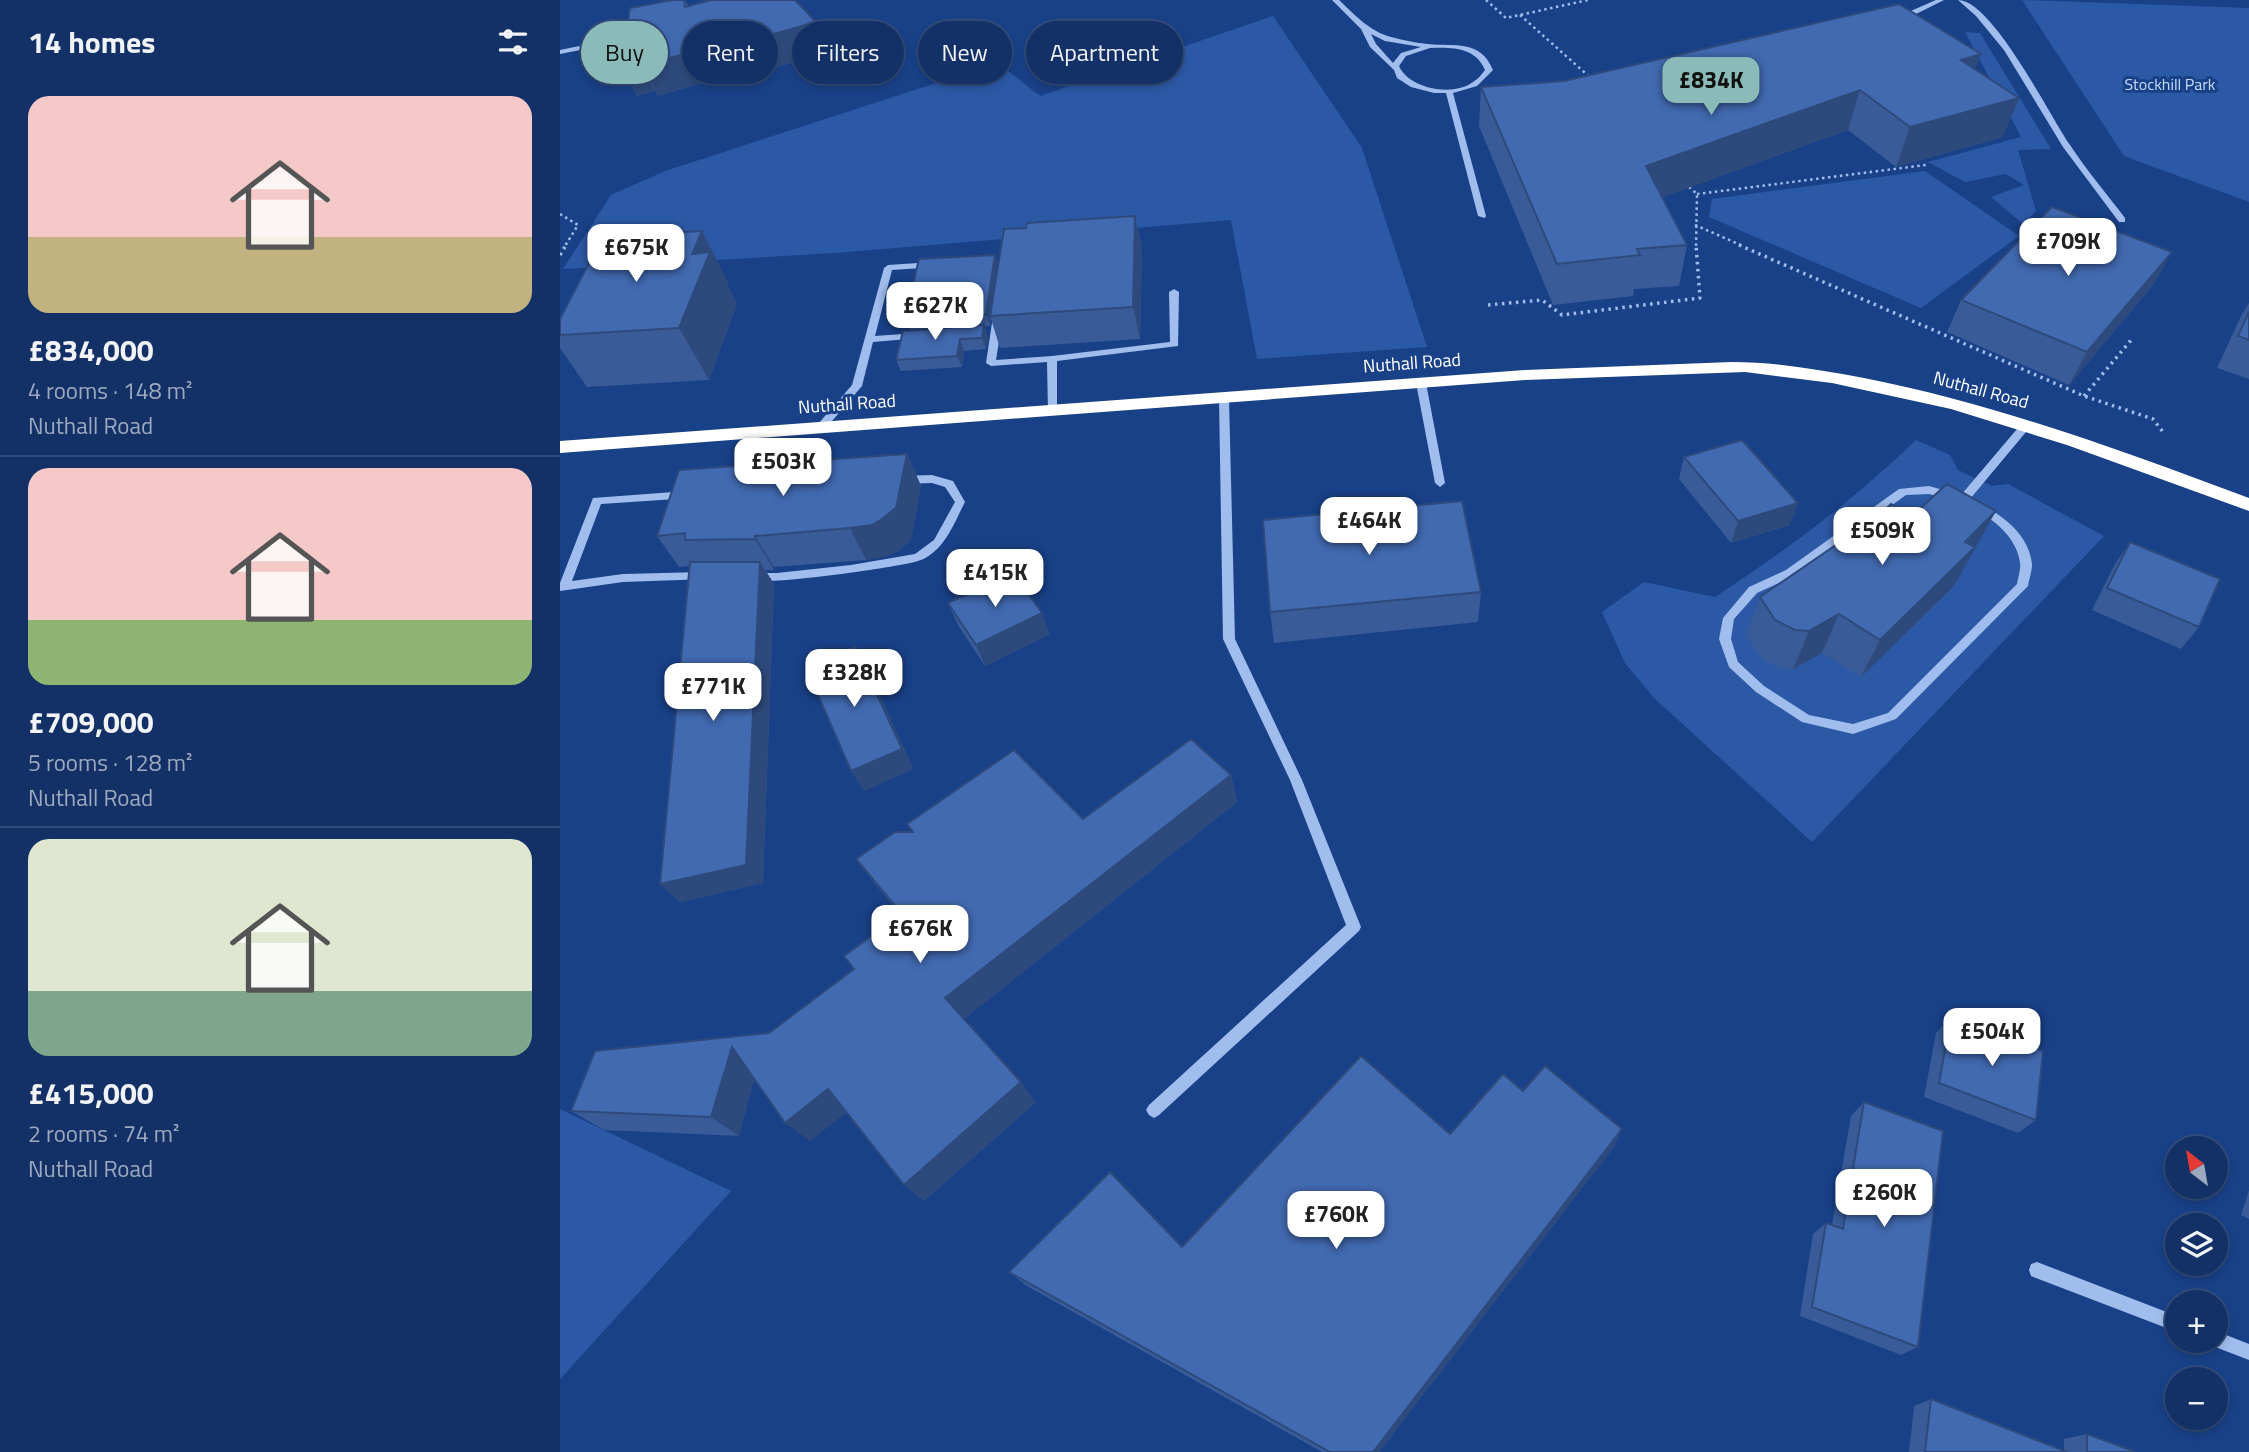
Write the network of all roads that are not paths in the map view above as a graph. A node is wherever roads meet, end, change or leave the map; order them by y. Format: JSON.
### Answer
{"nodes":[{"id":1,"x":1335,"y":0,"type":"edge"},
{"id":2,"x":1941,"y":0,"type":"edge"},
{"id":3,"x":1961,"y":0,"type":"edge"},
{"id":4,"x":1896,"y":18,"type":"edge"},
{"id":5,"x":1364,"y":28,"type":"junction"},
{"id":6,"x":1429,"y":46,"type":"junction"},
{"id":7,"x":581,"y":48,"type":"edge"},
{"id":8,"x":560,"y":52,"type":"edge"},
{"id":9,"x":1394,"y":68,"type":"junction"},
{"id":10,"x":1449,"y":91,"type":"junction"},
{"id":11,"x":1482,"y":216,"type":"dead end"},
{"id":12,"x":2122,"y":219,"type":"dead end"},
{"id":13,"x":941,"y":265,"type":"edge"},
{"id":14,"x":1174,"y":292,"type":"dead end"},
{"id":15,"x":999,"y":307,"type":"edge"},
{"id":16,"x":983,"y":331,"type":"edge"},
{"id":17,"x":996,"y":331,"type":"junction"},
{"id":18,"x":932,"y":335,"type":"edge"},
{"id":19,"x":869,"y":340,"type":"junction"},
{"id":20,"x":1052,"y":359,"type":"junction"},
{"id":21,"x":1421,"y":383,"type":"junction"},
{"id":22,"x":1224,"y":399,"type":"junction"},
{"id":23,"x":1053,"y":412,"type":"junction"},
{"id":24,"x":2027,"y":424,"type":"junction"},
{"id":25,"x":822,"y":426,"type":"junction"},
{"id":26,"x":560,"y":447,"type":"edge"},
{"id":27,"x":892,"y":480,"type":"edge"},
{"id":28,"x":1440,"y":483,"type":"dead end"},
{"id":29,"x":704,"y":494,"type":"edge"},
{"id":30,"x":1963,"y":500,"type":"junction"},
{"id":31,"x":2249,"y":505,"type":"edge"},
{"id":32,"x":714,"y":576,"type":"edge"},
{"id":33,"x":739,"y":576,"type":"edge"},
{"id":34,"x":562,"y":587,"type":"edge"},
{"id":35,"x":1154,"y":1110,"type":"dead end"},
{"id":36,"x":2037,"y":1270,"type":"dead end"},
{"id":37,"x":2165,"y":1319,"type":"edge"},
{"id":38,"x":2228,"y":1344,"type":"edge"},
{"id":39,"x":2249,"y":1352,"type":"edge"}],
"edges":[{"from":1,"to":5,"type":"street"},
{"from":2,"to":4,"type":"street"},
{"from":3,"to":12,"type":"street"},
{"from":5,"to":6,"type":"street"},
{"from":5,"to":9,"type":"street"},
{"from":6,"to":9,"type":"street"},
{"from":6,"to":10,"type":"street"},
{"from":7,"to":8,"type":"street"},
{"from":9,"to":10,"type":"street"},
{"from":10,"to":11,"type":"street"},
{"from":13,"to":19,"type":"street"},
{"from":14,"to":20,"type":"lane"},
{"from":15,"to":17,"type":"street"},
{"from":16,"to":17,"type":"street"},
{"from":17,"to":20,"type":"street"},
{"from":18,"to":19,"type":"street"},
{"from":19,"to":25,"type":"street"},
{"from":20,"to":23,"type":"street"},
{"from":21,"to":22,"type":"highway","name":"Nuthall Road"},
{"from":21,"to":24,"type":"highway","name":"Nuthall Road"},
{"from":21,"to":28,"type":"street"},
{"from":22,"to":23,"type":"highway","name":"Nuthall Road"},
{"from":22,"to":35,"type":"street"},
{"from":23,"to":25,"type":"highway","name":"Nuthall Road"},
{"from":24,"to":30,"type":"street"},
{"from":24,"to":31,"type":"highway","name":"Nuthall Road"},
{"from":25,"to":26,"type":"highway","name":"Nuthall Road"},
{"from":27,"to":33,"type":"street"},
{"from":29,"to":34,"type":"street"},
{"from":30,"to":30,"type":"street"},
{"from":32,"to":34,"type":"street"},
{"from":36,"to":37,"type":"street"},
{"from":38,"to":39,"type":"street"}]}
